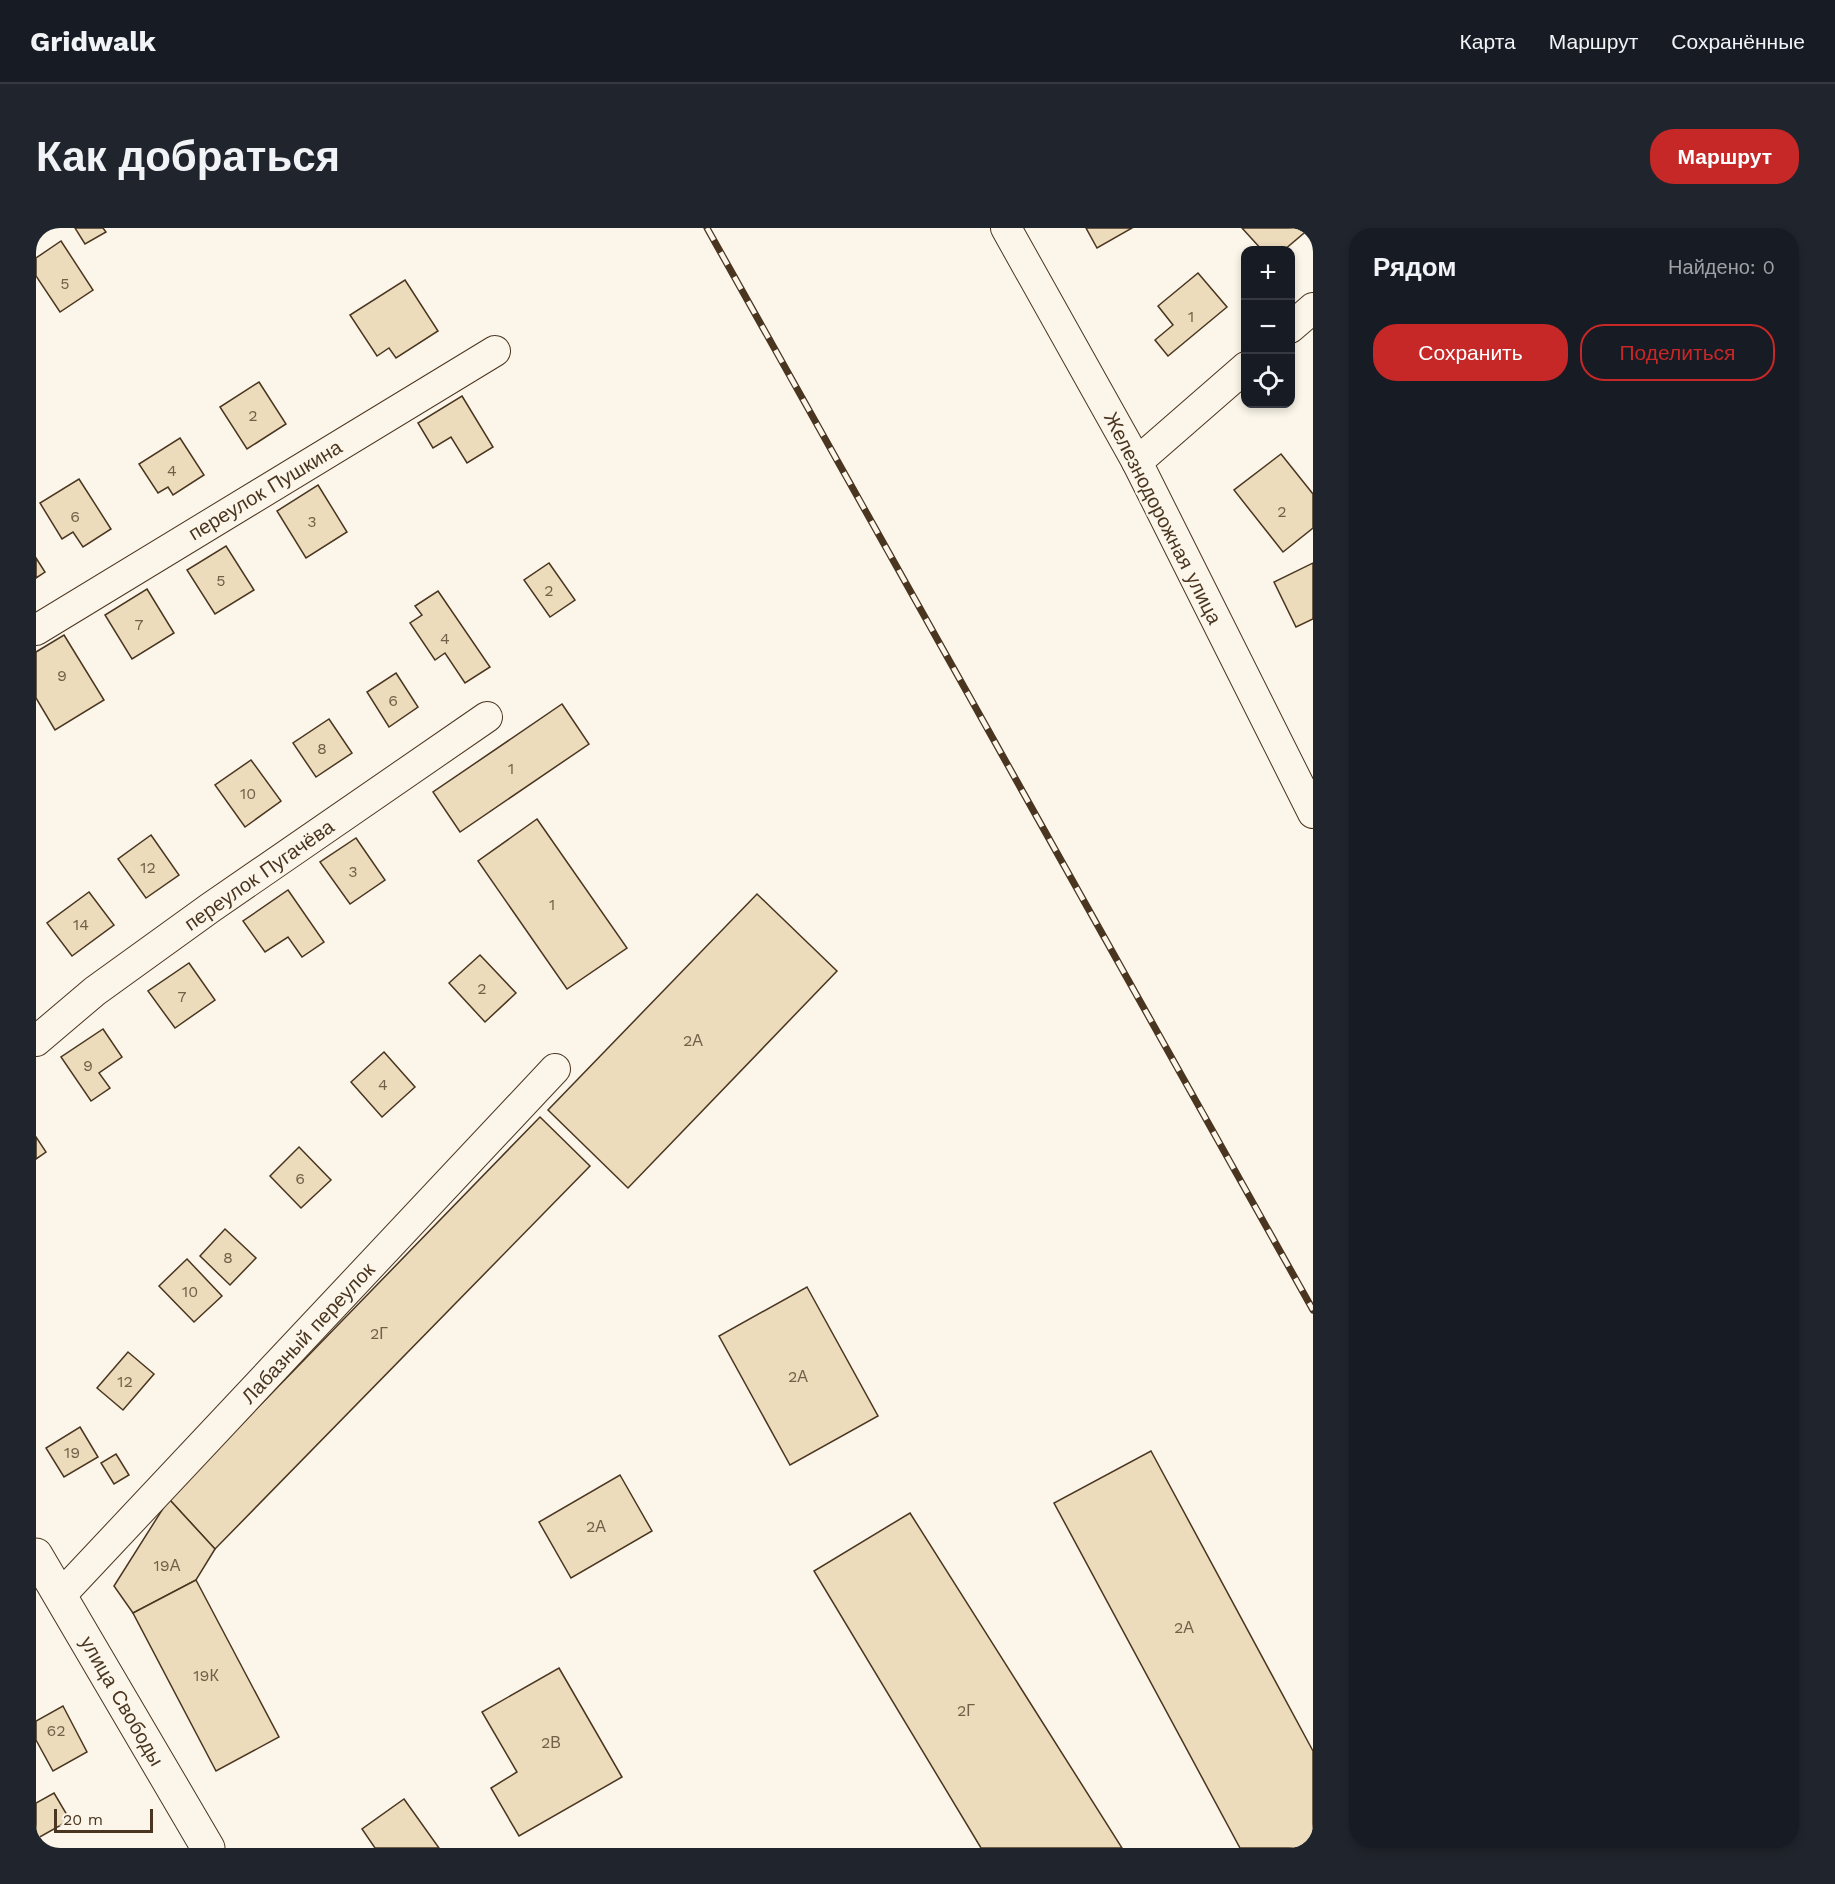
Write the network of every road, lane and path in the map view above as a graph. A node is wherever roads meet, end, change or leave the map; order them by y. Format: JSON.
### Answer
{"nodes":[{"id":1,"x":1006,"y":228,"type":"edge"},
{"id":2,"x":1313,"y":308,"type":"edge"},
{"id":3,"x":1295,"y":324,"type":"edge"},
{"id":4,"x":495,"y":351,"type":"dead end"},
{"id":5,"x":1241,"y":371,"type":"edge"},
{"id":6,"x":1137,"y":462,"type":"junction"},
{"id":7,"x":36,"y":630,"type":"edge"},
{"id":8,"x":487,"y":717,"type":"dead end"},
{"id":9,"x":1313,"y":813,"type":"edge"},
{"id":10,"x":36,"y":1041,"type":"edge"},
{"id":11,"x":555,"y":1069,"type":"dead end"},
{"id":12,"x":36,"y":1555,"type":"edge"},
{"id":13,"x":60,"y":1596,"type":"junction"},
{"id":14,"x":208,"y":1848,"type":"edge"}],
"edges":[{"from":1,"to":6,"type":"street","name":"Железнодорожная улица"},
{"from":2,"to":3,"type":"street"},
{"from":4,"to":7,"type":"street","name":"переулок Пушкина"},
{"from":5,"to":6,"type":"street"},
{"from":6,"to":9,"type":"street","name":"Железнодорожная улица"},
{"from":8,"to":10,"type":"street","name":"переулок Пугачёва"},
{"from":11,"to":13,"type":"street","name":"Лабазный переулок"},
{"from":12,"to":13,"type":"main road","name":"улица Свободы"},
{"from":13,"to":14,"type":"main road","name":"улица Свободы"}]}
